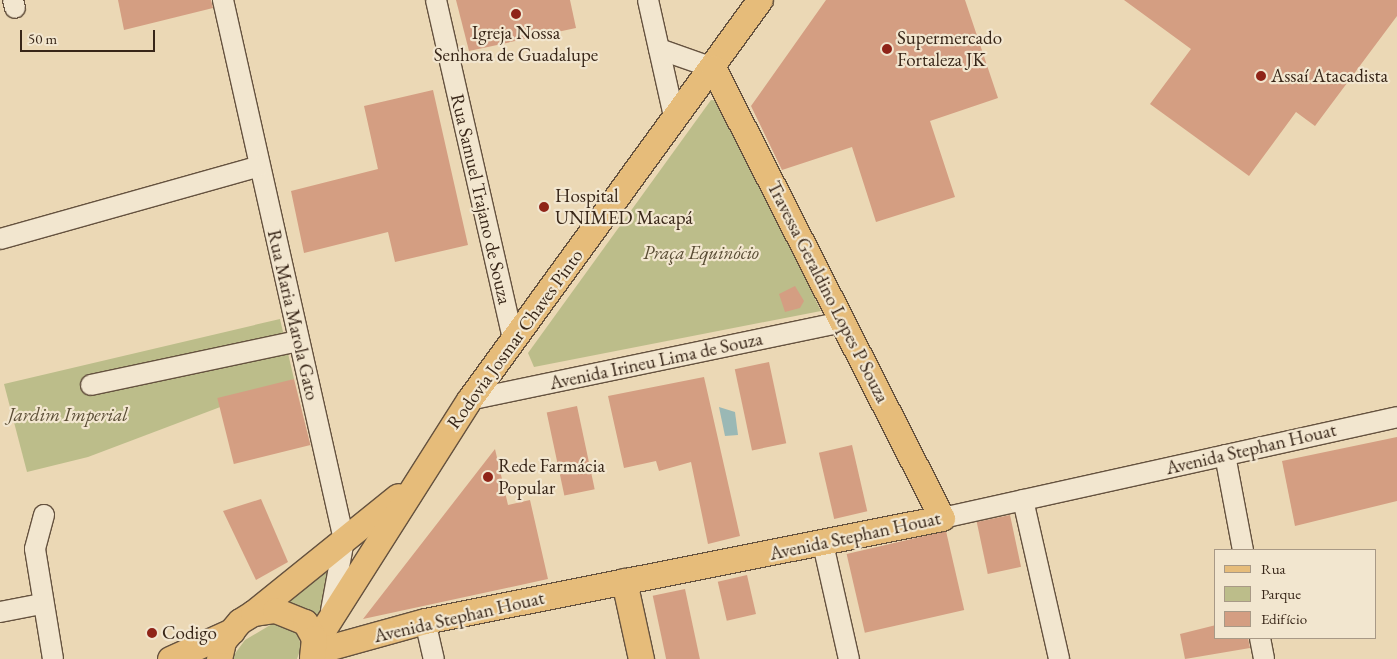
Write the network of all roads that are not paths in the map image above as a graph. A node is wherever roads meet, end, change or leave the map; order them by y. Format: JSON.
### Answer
{"nodes":[{"id":1,"x":223,"y":0,"type":"edge"},
{"id":2,"x":436,"y":0,"type":"edge"},
{"id":3,"x":648,"y":0,"type":"edge"},
{"id":4,"x":760,"y":0,"type":"edge"},
{"id":5,"x":659,"y":49,"type":"junction"},
{"id":6,"x":713,"y":68,"type":"junction"},
{"id":7,"x":675,"y":121,"type":"junction"},
{"id":8,"x":259,"y":166,"type":"junction"},
{"id":9,"x":0,"y":239,"type":"edge"},
{"id":10,"x":843,"y":322,"type":"junction"},
{"id":11,"x":513,"y":339,"type":"junction"},
{"id":12,"x":298,"y":341,"type":"junction"},
{"id":13,"x":91,"y":385,"type":"dead end"},
{"id":14,"x":469,"y":400,"type":"junction"},
{"id":15,"x":1397,"y":417,"type":"edge"},
{"id":16,"x":1225,"y":455,"type":"junction"},
{"id":17,"x":412,"y":485,"type":"junction"},
{"id":18,"x":1023,"y":500,"type":"junction"},
{"id":19,"x":44,"y":515,"type":"dead end"},
{"id":20,"x":942,"y":518,"type":"junction"},
{"id":21,"x":344,"y":540,"type":"junction"},
{"id":22,"x":823,"y":544,"type":"junction"},
{"id":23,"x":1243,"y":549,"type":"edge"},
{"id":24,"x":624,"y":580,"type":"junction"},
{"id":25,"x":41,"y":604,"type":"junction"},
{"id":26,"x":0,"y":612,"type":"edge"},
{"id":27,"x":253,"y":613,"type":"junction"},
{"id":28,"x":425,"y":622,"type":"junction"},
{"id":29,"x":232,"y":631,"type":"junction"},
{"id":30,"x":1260,"y":639,"type":"edge"},
{"id":31,"x":316,"y":646,"type":"edge"},
{"id":32,"x":53,"y":659,"type":"edge"},
{"id":33,"x":170,"y":659,"type":"edge"},
{"id":34,"x":219,"y":659,"type":"edge"},
{"id":35,"x":434,"y":659,"type":"edge"},
{"id":36,"x":641,"y":659,"type":"edge"},
{"id":37,"x":849,"y":659,"type":"edge"},
{"id":38,"x":1059,"y":659,"type":"edge"},
{"id":39,"x":1264,"y":659,"type":"edge"}],
"edges":[{"from":1,"to":8,"type":"street","name":"Rua Maria Marola Gato"},
{"from":2,"to":11,"type":"street","name":"Rua Samuel Trajano de Souza"},
{"from":3,"to":5,"type":"street"},
{"from":4,"to":6,"type":"main road","name":"Rodovia Josmar Chaves Pinto"},
{"from":5,"to":6,"type":"street"},
{"from":5,"to":7,"type":"street"},
{"from":6,"to":7,"type":"main road","name":"Rodovia Josmar Chaves Pinto"},
{"from":6,"to":10,"type":"main road","name":"Travessa Geraldino Lopes P Souza"},
{"from":7,"to":11,"type":"main road","name":"Rodovia Josmar Chaves Pinto"},
{"from":8,"to":9,"type":"street"},
{"from":8,"to":12,"type":"street","name":"Rua Maria Marola Gato"},
{"from":10,"to":14,"type":"street","name":"Avenida Irineu Lima de Souza"},
{"from":10,"to":20,"type":"main road","name":"Travessa Geraldino Lopes P Souza"},
{"from":11,"to":14,"type":"main road","name":"Rodovia Josmar Chaves Pinto"},
{"from":12,"to":13,"type":"street"},
{"from":12,"to":21,"type":"street","name":"Rua Maria Marola Gato"},
{"from":14,"to":17,"type":"main road","name":"Rodovia Josmar Chaves Pinto"},
{"from":15,"to":16,"type":"street","name":"Avenida Stephan Houat"},
{"from":16,"to":18,"type":"street","name":"Avenida Stephan Houat"},
{"from":16,"to":23,"type":"street"},
{"from":17,"to":21,"type":"main road","name":"Rodovia Josmar Chaves Pinto"},
{"from":17,"to":31,"type":"main road","name":"Rodovia Josmar Chaves Pinto"},
{"from":18,"to":20,"type":"street","name":"Avenida Stephan Houat"},
{"from":18,"to":38,"type":"street"},
{"from":19,"to":25,"type":"street"},
{"from":20,"to":22,"type":"main road","name":"Avenida Stephan Houat"},
{"from":21,"to":27,"type":"main road","name":"Rodovia Josmar Chaves Pinto"},
{"from":21,"to":31,"type":"street","name":"Rua Maria Marola Gato"},
{"from":22,"to":24,"type":"main road","name":"Avenida Stephan Houat"},
{"from":22,"to":37,"type":"street"},
{"from":24,"to":28,"type":"main road","name":"Avenida Stephan Houat"},
{"from":24,"to":36,"type":"main road"},
{"from":25,"to":26,"type":"street"},
{"from":25,"to":32,"type":"street"},
{"from":27,"to":29,"type":"main road","name":"Rodovia Josmar Chaves Pinto"},
{"from":27,"to":31,"type":"main road"},
{"from":28,"to":31,"type":"main road","name":"Avenida Stephan Houat"},
{"from":28,"to":35,"type":"street"},
{"from":29,"to":33,"type":"main road"},
{"from":29,"to":34,"type":"main road"},
{"from":30,"to":39,"type":"street"}]}
